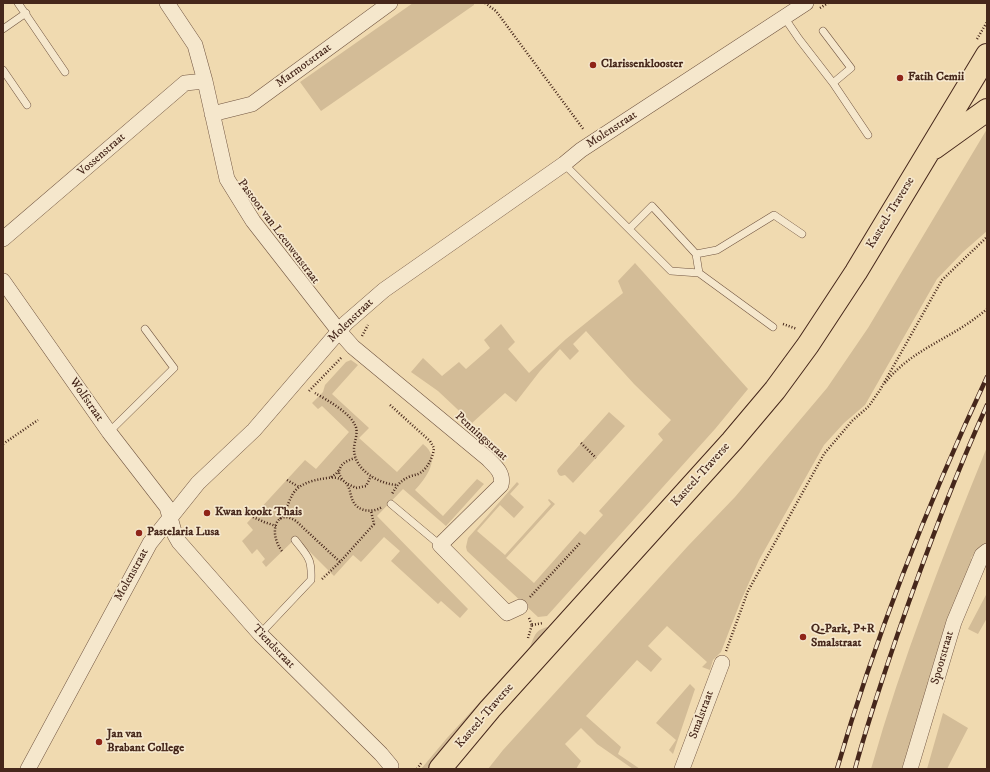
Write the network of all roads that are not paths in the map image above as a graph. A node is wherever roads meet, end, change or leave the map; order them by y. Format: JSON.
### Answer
{"nodes":[{"id":1,"x":18,"y":3,"type":"edge"},
{"id":2,"x":166,"y":3,"type":"edge"},
{"id":3,"x":390,"y":3,"type":"edge"},
{"id":4,"x":806,"y":3,"type":"edge"},
{"id":5,"x":26,"y":13,"type":"junction"},
{"id":6,"x":784,"y":17,"type":"junction"},
{"id":7,"x":3,"y":29,"type":"edge"},
{"id":8,"x":823,"y":31,"type":"dead end"},
{"id":9,"x":987,"y":55,"type":"edge"},
{"id":10,"x":3,"y":70,"type":"edge"},
{"id":11,"x":65,"y":72,"type":"dead end"},
{"id":12,"x":205,"y":81,"type":"junction"},
{"id":13,"x":833,"y":83,"type":"junction"},
{"id":14,"x":27,"y":105,"type":"dead end"},
{"id":15,"x":987,"y":110,"type":"edge"},
{"id":16,"x":212,"y":114,"type":"junction"},
{"id":17,"x":868,"y":135,"type":"dead end"},
{"id":18,"x":926,"y":154,"type":"junction"},
{"id":19,"x":564,"y":164,"type":"junction"},
{"id":20,"x":629,"y":229,"type":"junction"},
{"id":21,"x":802,"y":234,"type":"dead end"},
{"id":22,"x":3,"y":239,"type":"edge"},
{"id":23,"x":696,"y":254,"type":"junction"},
{"id":24,"x":699,"y":272,"type":"junction"},
{"id":25,"x":3,"y":281,"type":"edge"},
{"id":26,"x":342,"y":327,"type":"junction"},
{"id":27,"x":774,"y":327,"type":"road end"},
{"id":28,"x":145,"y":329,"type":"dead end"},
{"id":29,"x":109,"y":432,"type":"junction"},
{"id":30,"x":387,"y":505,"type":"road end"},
{"id":31,"x":170,"y":517,"type":"junction"},
{"id":32,"x":295,"y":540,"type":"dead end"},
{"id":33,"x":440,"y":545,"type":"junction"},
{"id":34,"x":987,"y":551,"type":"edge"},
{"id":35,"x":520,"y":607,"type":"road end"},
{"id":36,"x":260,"y":634,"type":"junction"},
{"id":37,"x":722,"y":662,"type":"road end"},
{"id":38,"x":390,"y":767,"type":"edge"},
{"id":39,"x":28,"y":769,"type":"edge"},
{"id":40,"x":440,"y":769,"type":"edge"},
{"id":41,"x":683,"y":769,"type":"edge"},
{"id":42,"x":910,"y":769,"type":"edge"}],
"edges":[{"from":1,"to":5,"type":"lane"},
{"from":2,"to":12,"type":"street","name":"Pastoor van Leeuwenstraat"},
{"from":3,"to":16,"type":"street","name":"Marmotstraat"},
{"from":4,"to":6,"type":"street","name":"Molenstraat"},
{"from":5,"to":7,"type":"lane"},
{"from":5,"to":11,"type":"lane"},
{"from":6,"to":13,"type":"lane"},
{"from":6,"to":19,"type":"street","name":"Molenstraat"},
{"from":8,"to":13,"type":"lane"},
{"from":9,"to":18,"type":"main road","name":"Kasteel-Traverse"},
{"from":10,"to":14,"type":"lane"},
{"from":12,"to":16,"type":"street","name":"Pastoor van Leeuwenstraat"},
{"from":12,"to":22,"type":"street","name":"Vossenstraat"},
{"from":13,"to":17,"type":"lane"},
{"from":15,"to":18,"type":"main road","name":"Kasteel-Traverse"},
{"from":16,"to":26,"type":"street","name":"Pastoor van Leeuwenstraat"},
{"from":18,"to":40,"type":"main road","name":"Kasteel-Traverse"},
{"from":19,"to":20,"type":"lane"},
{"from":19,"to":26,"type":"street","name":"Molenstraat"},
{"from":20,"to":23,"type":"lane"},
{"from":20,"to":24,"type":"lane"},
{"from":21,"to":23,"type":"lane"},
{"from":23,"to":24,"type":"lane"},
{"from":24,"to":27,"type":"lane"},
{"from":25,"to":29,"type":"street","name":"Wolfstraat"},
{"from":26,"to":31,"type":"street","name":"Molenstraat"},
{"from":26,"to":33,"type":"street","name":"Penningstraat"},
{"from":28,"to":29,"type":"lane"},
{"from":29,"to":31,"type":"street","name":"Wolfstraat"},
{"from":30,"to":33,"type":"lane"},
{"from":31,"to":36,"type":"street","name":"Tiendstraat"},
{"from":31,"to":39,"type":"street","name":"Molenstraat"},
{"from":32,"to":36,"type":"lane"},
{"from":33,"to":35,"type":"street"},
{"from":34,"to":42,"type":"street","name":"Spoorstraat"},
{"from":36,"to":38,"type":"street","name":"Tiendstraat"},
{"from":37,"to":41,"type":"street","name":"Smalstraat"}]}
